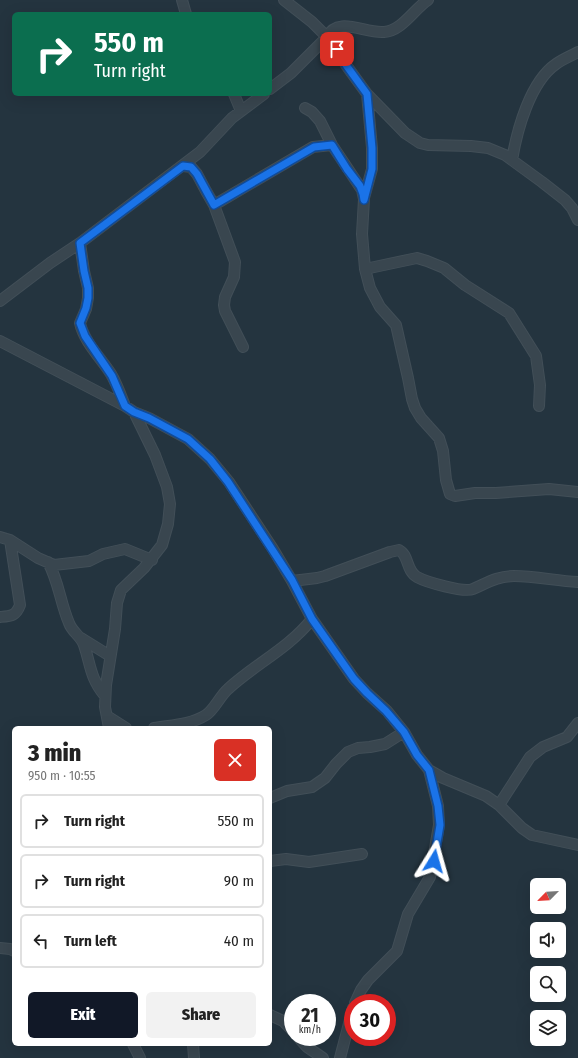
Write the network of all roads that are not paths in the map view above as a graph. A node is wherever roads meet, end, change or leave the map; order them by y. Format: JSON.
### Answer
{"nodes":[{"id":1,"x":182,"y":0,"type":"edge"},
{"id":2,"x":284,"y":0,"type":"edge"},
{"id":3,"x":428,"y":0,"type":"edge"},
{"id":4,"x":185,"y":12,"type":"edge"},
{"id":5,"x":327,"y":37,"type":"junction"},
{"id":6,"x":578,"y":52,"type":"edge"},
{"id":7,"x":272,"y":87,"type":"edge"},
{"id":8,"x":367,"y":94,"type":"junction"},
{"id":9,"x":235,"y":96,"type":"edge"},
{"id":10,"x":261,"y":96,"type":"edge"},
{"id":11,"x":305,"y":108,"type":"dead end"},
{"id":12,"x":241,"y":111,"type":"junction"},
{"id":13,"x":332,"y":145,"type":"junction"},
{"id":14,"x":512,"y":160,"type":"junction"},
{"id":15,"x":183,"y":166,"type":"junction"},
{"id":16,"x":364,"y":200,"type":"junction"},
{"id":17,"x":214,"y":205,"type":"junction"},
{"id":18,"x":578,"y":220,"type":"edge"},
{"id":19,"x":80,"y":243,"type":"junction"},
{"id":20,"x":365,"y":269,"type":"junction"},
{"id":21,"x":0,"y":301,"type":"edge"},
{"id":22,"x":0,"y":341,"type":"edge"},
{"id":23,"x":242,"y":347,"type":"dead end"},
{"id":24,"x":125,"y":406,"type":"junction"},
{"id":25,"x":539,"y":406,"type":"dead end"},
{"id":26,"x":134,"y":412,"type":"junction"},
{"id":27,"x":578,"y":492,"type":"edge"},
{"id":28,"x":5,"y":538,"type":"edge"},
{"id":29,"x":152,"y":560,"type":"junction"},
{"id":30,"x":48,"y":562,"type":"junction"},
{"id":31,"x":292,"y":580,"type":"junction"},
{"id":32,"x":578,"y":582,"type":"edge"},
{"id":33,"x":0,"y":617,"type":"edge"},
{"id":34,"x":312,"y":619,"type":"junction"},
{"id":35,"x":81,"y":638,"type":"junction"},
{"id":36,"x":110,"y":656,"type":"junction"},
{"id":37,"x":105,"y":696,"type":"junction"},
{"id":38,"x":107,"y":716,"type":"junction"},
{"id":39,"x":578,"y":723,"type":"edge"},
{"id":40,"x":109,"y":726,"type":"edge"},
{"id":41,"x":123,"y":726,"type":"edge"},
{"id":42,"x":173,"y":726,"type":"edge"},
{"id":43,"x":404,"y":732,"type":"junction"},
{"id":44,"x":429,"y":770,"type":"junction"},
{"id":45,"x":272,"y":797,"type":"edge"},
{"id":46,"x":499,"y":805,"type":"junction"},
{"id":47,"x":578,"y":845,"type":"edge"},
{"id":48,"x":362,"y":854,"type":"dead end"},
{"id":49,"x":272,"y":861,"type":"edge"},
{"id":50,"x":0,"y":948,"type":"edge"},
{"id":51,"x":12,"y":950,"type":"edge"},
{"id":52,"x":359,"y":994,"type":"edge"},
{"id":53,"x":272,"y":1016,"type":"edge"},
{"id":54,"x":284,"y":1022,"type":"edge"},
{"id":55,"x":344,"y":1043,"type":"edge"},
{"id":56,"x":134,"y":1046,"type":"edge"},
{"id":57,"x":193,"y":1046,"type":"edge"},
{"id":58,"x":306,"y":1046,"type":"edge"},
{"id":59,"x":140,"y":1058,"type":"edge"},
{"id":60,"x":194,"y":1058,"type":"edge"},
{"id":61,"x":323,"y":1058,"type":"edge"},
{"id":62,"x":340,"y":1058,"type":"edge"}],
"edges":[{"from":1,"to":4,"type":"street"},
{"from":2,"to":5,"type":"street"},
{"from":3,"to":5,"type":"street"},
{"from":5,"to":7,"type":"street"},
{"from":5,"to":8,"type":"street"},
{"from":6,"to":14,"type":"street"},
{"from":8,"to":14,"type":"street"},
{"from":8,"to":16,"type":"street"},
{"from":9,"to":12,"type":"street"},
{"from":10,"to":12,"type":"street"},
{"from":11,"to":13,"type":"street"},
{"from":12,"to":15,"type":"street"},
{"from":13,"to":16,"type":"street"},
{"from":13,"to":17,"type":"street"},
{"from":14,"to":18,"type":"street"},
{"from":15,"to":17,"type":"street"},
{"from":15,"to":19,"type":"street"},
{"from":16,"to":20,"type":"street"},
{"from":17,"to":23,"type":"street"},
{"from":19,"to":21,"type":"street"},
{"from":19,"to":24,"type":"street"},
{"from":20,"to":25,"type":"street"},
{"from":20,"to":27,"type":"street"},
{"from":22,"to":24,"type":"street"},
{"from":24,"to":26,"type":"street"},
{"from":26,"to":29,"type":"street"},
{"from":26,"to":31,"type":"street"},
{"from":28,"to":30,"type":"street"},
{"from":28,"to":33,"type":"street"},
{"from":29,"to":30,"type":"street"},
{"from":29,"to":36,"type":"street"},
{"from":30,"to":35,"type":"street"},
{"from":31,"to":32,"type":"street"},
{"from":31,"to":34,"type":"street"},
{"from":34,"to":42,"type":"street"},
{"from":34,"to":43,"type":"street"},
{"from":35,"to":36,"type":"street"},
{"from":35,"to":37,"type":"street"},
{"from":36,"to":37,"type":"street"},
{"from":37,"to":38,"type":"street"},
{"from":38,"to":40,"type":"street"},
{"from":38,"to":41,"type":"street"},
{"from":39,"to":46,"type":"street"},
{"from":43,"to":44,"type":"street"},
{"from":43,"to":45,"type":"street"},
{"from":44,"to":46,"type":"street"},
{"from":44,"to":52,"type":"street"},
{"from":46,"to":47,"type":"street"},
{"from":48,"to":49,"type":"street"},
{"from":50,"to":51,"type":"street"},
{"from":53,"to":54,"type":"street"},
{"from":55,"to":62,"type":"street"},
{"from":56,"to":59,"type":"street"},
{"from":57,"to":60,"type":"street"},
{"from":58,"to":61,"type":"street"}]}
